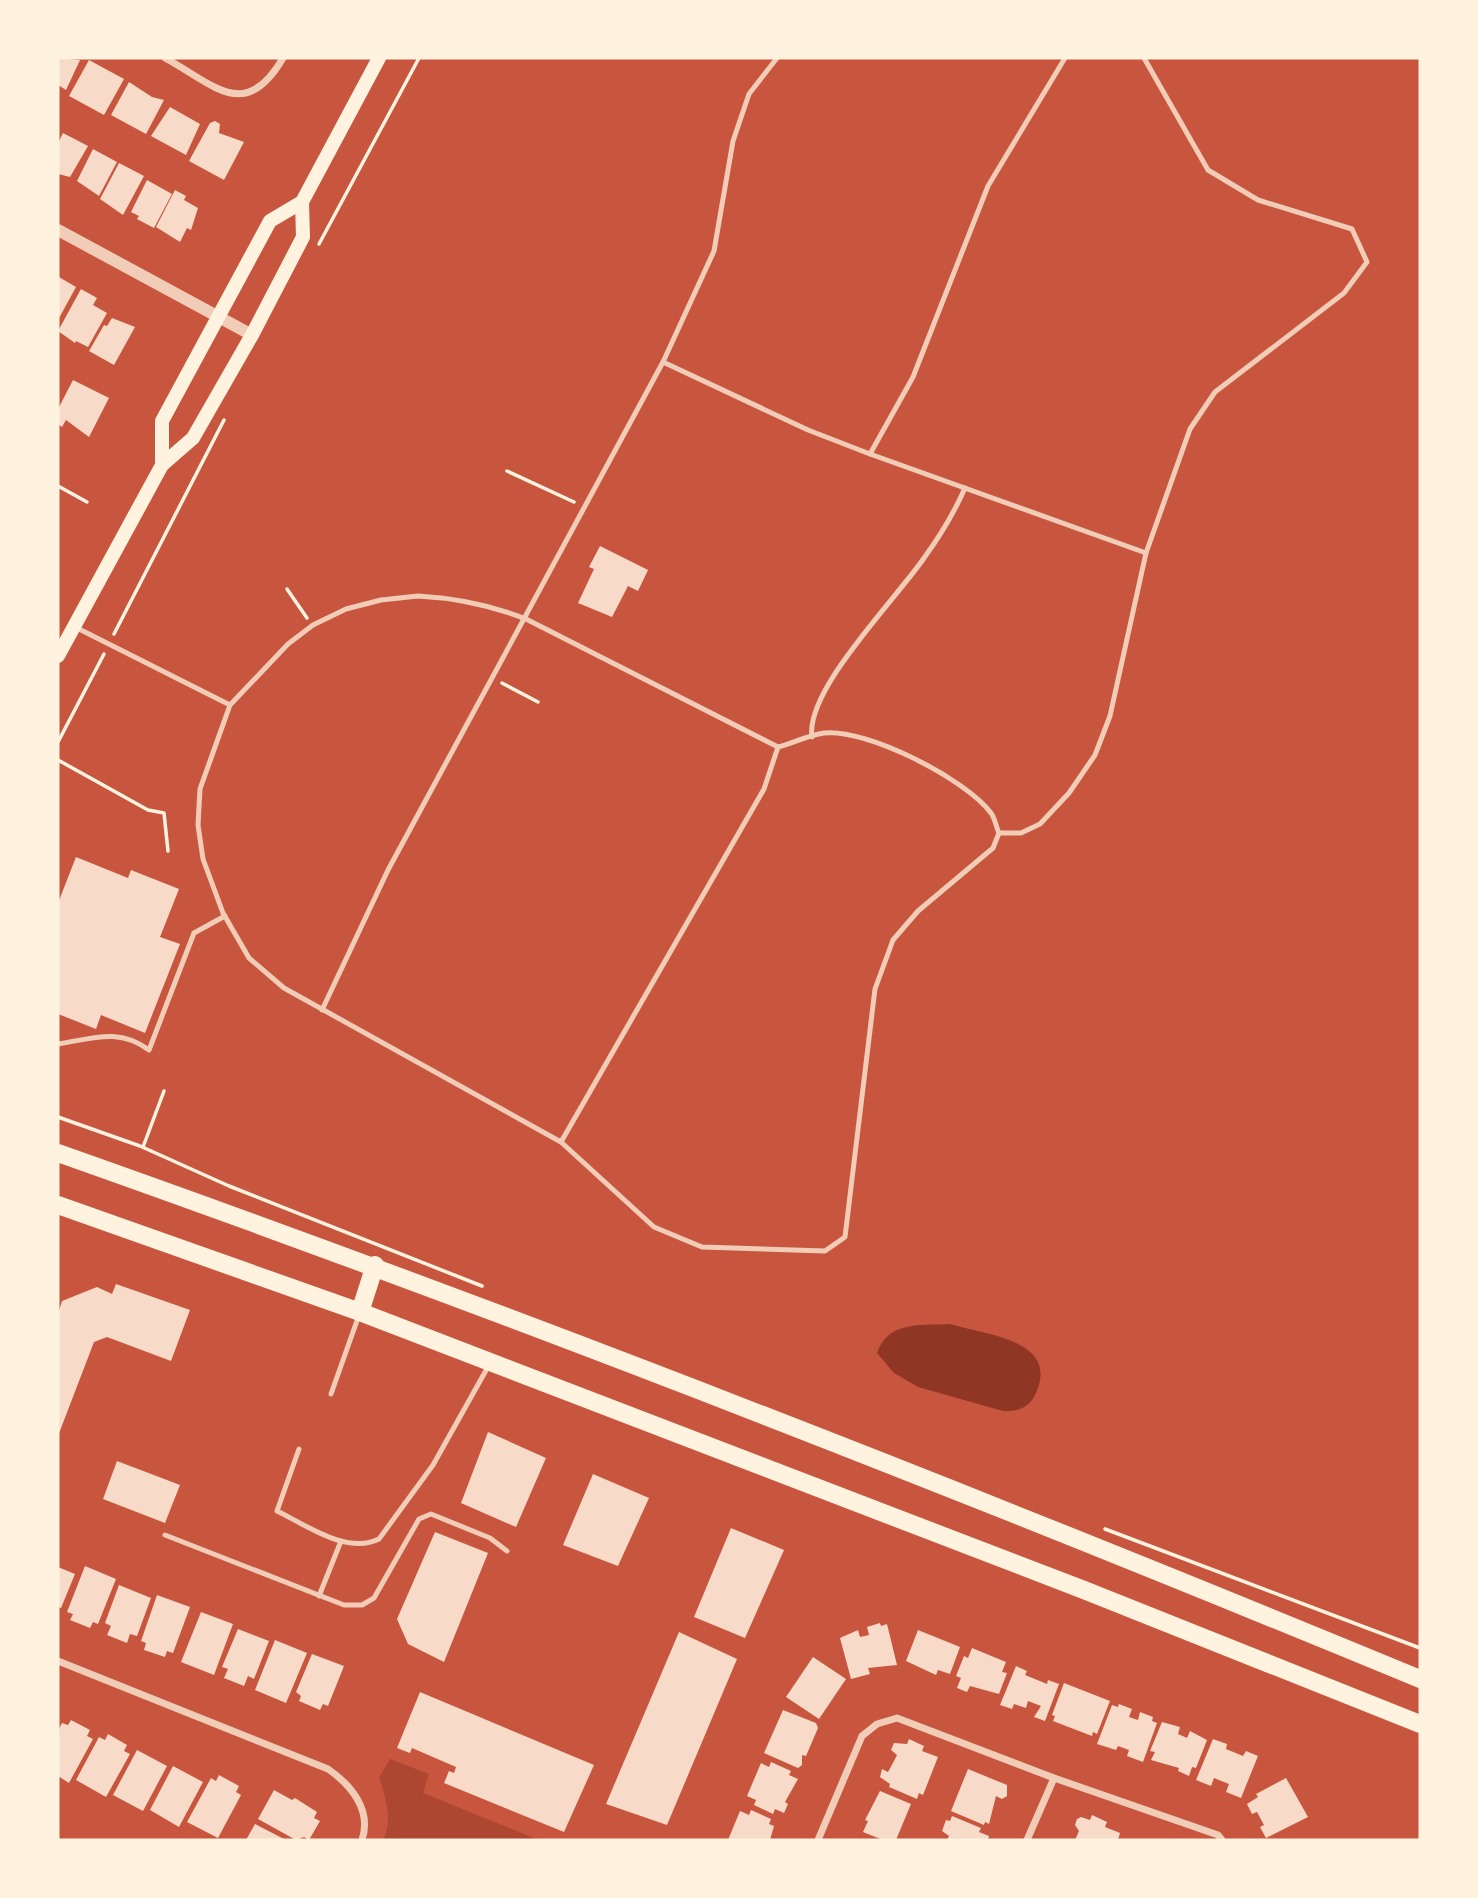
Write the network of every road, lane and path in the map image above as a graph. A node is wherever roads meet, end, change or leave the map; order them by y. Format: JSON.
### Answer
{"nodes":[{"id":1,"x":165,"y":58,"type":"edge"},
{"id":2,"x":283,"y":58,"type":"edge"},
{"id":3,"x":379,"y":58,"type":"edge"},
{"id":4,"x":419,"y":58,"type":"edge"},
{"id":5,"x":777,"y":58,"type":"edge"},
{"id":6,"x":1065,"y":58,"type":"edge"},
{"id":7,"x":1144,"y":58,"type":"edge"},
{"id":8,"x":302,"y":202,"type":"junction"},
{"id":9,"x":58,"y":230,"type":"edge"},
{"id":10,"x":318,"y":247,"type":"dead end"},
{"id":11,"x":218,"y":317,"type":"junction"},
{"id":12,"x":252,"y":335,"type":"junction"},
{"id":13,"x":663,"y":362,"type":"junction"},
{"id":14,"x":229,"y":411,"type":"dead end"},
{"id":15,"x":870,"y":454,"type":"junction"},
{"id":16,"x":162,"y":465,"type":"junction"},
{"id":17,"x":507,"y":471,"type":"dead end"},
{"id":18,"x":58,"y":486,"type":"edge"},
{"id":19,"x":965,"y":488,"type":"junction"},
{"id":20,"x":87,"y":502,"type":"dead end"},
{"id":21,"x":586,"y":508,"type":"junction"},
{"id":22,"x":1146,"y":553,"type":"junction"},
{"id":23,"x":287,"y":589,"type":"dead end"},
{"id":24,"x":526,"y":619,"type":"junction"},
{"id":25,"x":74,"y":626,"type":"junction"},
{"id":26,"x":312,"y":626,"type":"junction"},
{"id":27,"x":108,"y":645,"type":"junction"},
{"id":28,"x":58,"y":656,"type":"edge"},
{"id":29,"x":494,"y":679,"type":"junction"},
{"id":30,"x":538,"y":702,"type":"dead end"},
{"id":31,"x":230,"y":705,"type":"junction"},
{"id":32,"x":812,"y":737,"type":"junction"},
{"id":33,"x":58,"y":742,"type":"edge"},
{"id":34,"x":778,"y":747,"type":"junction"},
{"id":35,"x":58,"y":760,"type":"edge"},
{"id":36,"x":999,"y":833,"type":"junction"},
{"id":37,"x":169,"y":852,"type":"dead end"},
{"id":38,"x":225,"y":916,"type":"junction"},
{"id":39,"x":322,"y":1010,"type":"junction"},
{"id":40,"x":58,"y":1044,"type":"edge"},
{"id":41,"x":164,"y":1091,"type":"dead end"},
{"id":42,"x":561,"y":1142,"type":"junction"},
{"id":43,"x":143,"y":1147,"type":"dead end"},
{"id":44,"x":58,"y":1153,"type":"edge"},
{"id":45,"x":58,"y":1205,"type":"edge"},
{"id":46,"x":375,"y":1265,"type":"junction"},
{"id":47,"x":360,"y":1312,"type":"junction"},
{"id":48,"x":490,"y":1362,"type":"junction"},
{"id":49,"x":331,"y":1394,"type":"dead end"},
{"id":50,"x":299,"y":1449,"type":"dead end"},
{"id":51,"x":165,"y":1535,"type":"dead end"},
{"id":52,"x":341,"y":1541,"type":"junction"},
{"id":53,"x":507,"y":1551,"type":"dead end"},
{"id":54,"x":319,"y":1595,"type":"junction"},
{"id":55,"x":58,"y":1661,"type":"edge"},
{"id":56,"x":1420,"y":1679,"type":"edge"},
{"id":57,"x":1420,"y":1724,"type":"edge"},
{"id":58,"x":1055,"y":1778,"type":"junction"},
{"id":59,"x":362,"y":1840,"type":"edge"},
{"id":60,"x":818,"y":1840,"type":"edge"},
{"id":61,"x":1027,"y":1840,"type":"edge"},
{"id":62,"x":1222,"y":1840,"type":"edge"}],
"edges":[{"from":1,"to":2,"type":"street"},
{"from":3,"to":8,"type":"main road"},
{"from":4,"to":10,"type":"path"},
{"from":5,"to":13,"type":"lane"},
{"from":6,"to":15,"type":"lane"},
{"from":7,"to":22,"type":"lane"},
{"from":8,"to":11,"type":"main road"},
{"from":8,"to":12,"type":"main road"},
{"from":9,"to":11,"type":"street"},
{"from":11,"to":12,"type":"street"},
{"from":11,"to":16,"type":"main road"},
{"from":12,"to":16,"type":"main road"},
{"from":13,"to":15,"type":"lane"},
{"from":13,"to":21,"type":"lane"},
{"from":14,"to":27,"type":"path"},
{"from":15,"to":19,"type":"lane"},
{"from":16,"to":25,"type":"main road"},
{"from":17,"to":21,"type":"path"},
{"from":18,"to":20,"type":"path"},
{"from":19,"to":22,"type":"lane"},
{"from":19,"to":32,"type":"lane"},
{"from":21,"to":24,"type":"lane"},
{"from":22,"to":36,"type":"lane"},
{"from":23,"to":26,"type":"path"},
{"from":24,"to":26,"type":"lane"},
{"from":24,"to":29,"type":"lane"},
{"from":24,"to":34,"type":"lane"},
{"from":25,"to":27,"type":"lane"},
{"from":25,"to":28,"type":"main road"},
{"from":26,"to":31,"type":"lane"},
{"from":27,"to":31,"type":"lane"},
{"from":27,"to":33,"type":"path"},
{"from":29,"to":30,"type":"path"},
{"from":29,"to":39,"type":"lane"},
{"from":31,"to":38,"type":"lane"},
{"from":32,"to":34,"type":"lane"},
{"from":32,"to":36,"type":"lane"},
{"from":34,"to":42,"type":"lane"},
{"from":35,"to":37,"type":"path"},
{"from":36,"to":42,"type":"lane"},
{"from":38,"to":39,"type":"lane"},
{"from":38,"to":40,"type":"lane"},
{"from":39,"to":42,"type":"lane"},
{"from":41,"to":43,"type":"path"},
{"from":44,"to":46,"type":"main road"},
{"from":45,"to":47,"type":"main road"},
{"from":46,"to":47,"type":"main road"},
{"from":46,"to":56,"type":"main road"},
{"from":47,"to":48,"type":"main road"},
{"from":47,"to":49,"type":"lane"},
{"from":48,"to":52,"type":"lane"},
{"from":48,"to":57,"type":"main road"},
{"from":50,"to":52,"type":"lane"},
{"from":51,"to":54,"type":"lane"},
{"from":52,"to":54,"type":"lane"},
{"from":53,"to":54,"type":"lane"},
{"from":55,"to":59,"type":"street"},
{"from":58,"to":60,"type":"street"},
{"from":58,"to":61,"type":"street"},
{"from":58,"to":62,"type":"street"}]}
